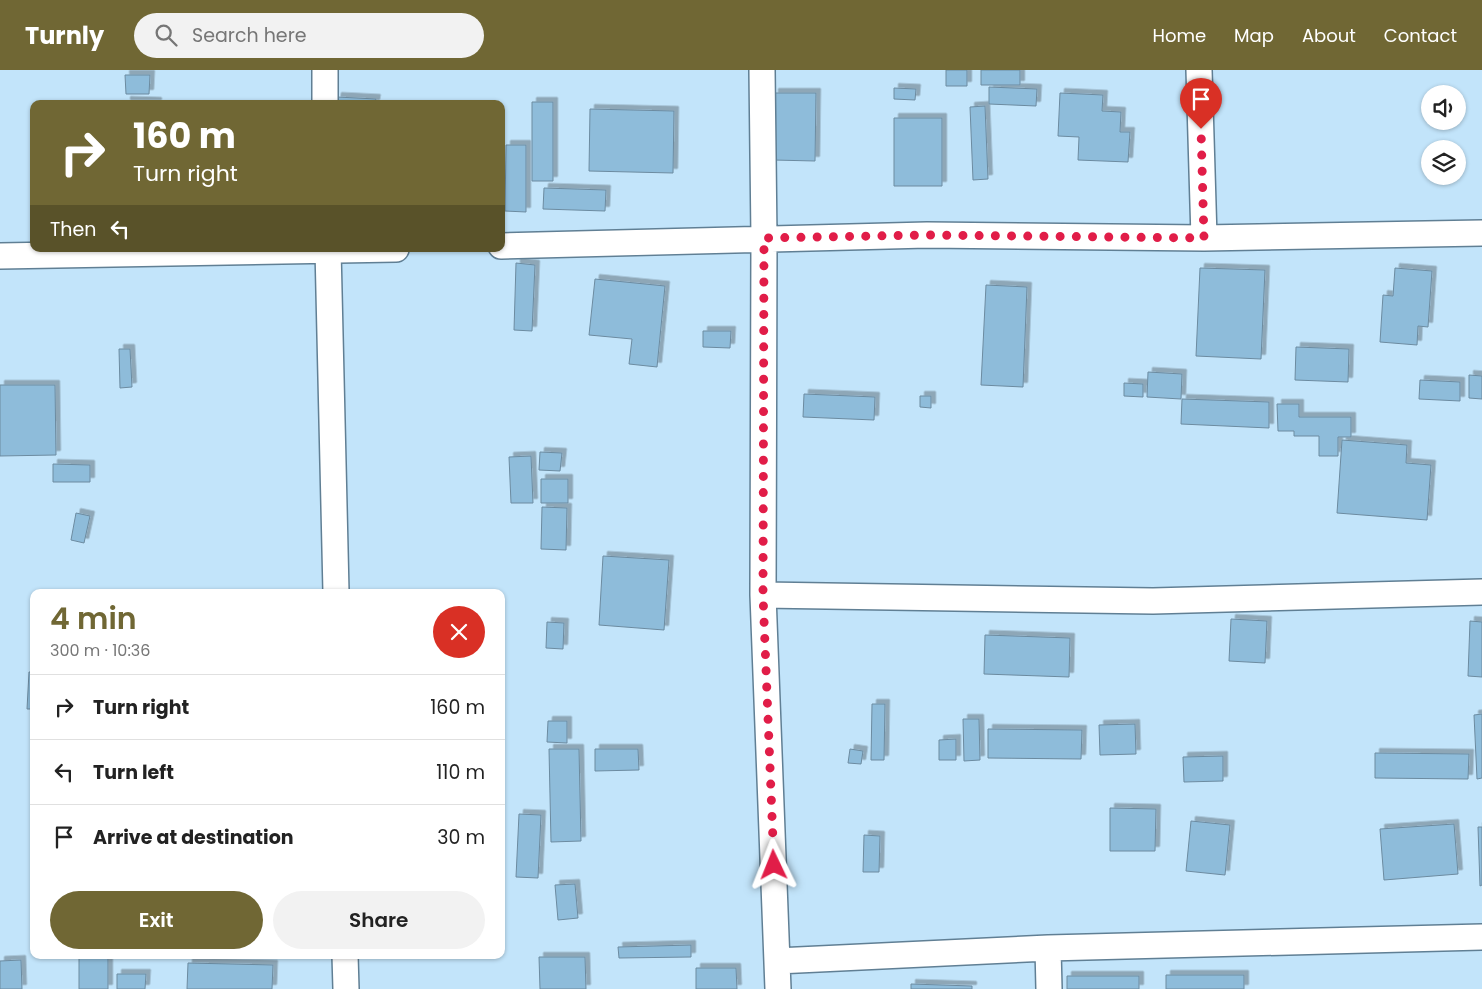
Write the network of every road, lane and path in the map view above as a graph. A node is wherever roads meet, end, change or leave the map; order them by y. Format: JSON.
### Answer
{"nodes":[{"id":1,"x":325,"y":70,"type":"edge"},
{"id":2,"x":762,"y":70,"type":"edge"},
{"id":3,"x":1200,"y":70,"type":"edge"},
{"id":4,"x":325,"y":100,"type":"edge"},
{"id":5,"x":1482,"y":233,"type":"edge"},
{"id":6,"x":764,"y":238,"type":"junction"},
{"id":7,"x":1204,"y":238,"type":"junction"},
{"id":8,"x":505,"y":246,"type":"edge"},
{"id":9,"x":219,"y":252,"type":"edge"},
{"id":10,"x":328,"y":252,"type":"edge"},
{"id":11,"x":0,"y":256,"type":"edge"},
{"id":12,"x":336,"y":589,"type":"edge"},
{"id":13,"x":1482,"y":592,"type":"edge"},
{"id":14,"x":763,"y":595,"type":"junction"},
{"id":15,"x":1482,"y":937,"type":"edge"},
{"id":16,"x":1048,"y":948,"type":"junction"},
{"id":17,"x":345,"y":959,"type":"edge"},
{"id":18,"x":777,"y":961,"type":"junction"},
{"id":19,"x":346,"y":989,"type":"edge"},
{"id":20,"x":778,"y":989,"type":"edge"},
{"id":21,"x":1049,"y":989,"type":"edge"}],
"edges":[{"from":1,"to":4,"type":"street"},
{"from":2,"to":6,"type":"street"},
{"from":3,"to":7,"type":"street"},
{"from":5,"to":7,"type":"street"},
{"from":6,"to":7,"type":"street"},
{"from":6,"to":8,"type":"street"},
{"from":6,"to":14,"type":"street"},
{"from":9,"to":11,"type":"street"},
{"from":10,"to":12,"type":"street"},
{"from":13,"to":14,"type":"street"},
{"from":14,"to":18,"type":"street"},
{"from":15,"to":16,"type":"street"},
{"from":16,"to":18,"type":"street"},
{"from":16,"to":21,"type":"street"},
{"from":17,"to":19,"type":"street"},
{"from":18,"to":20,"type":"street"}]}
